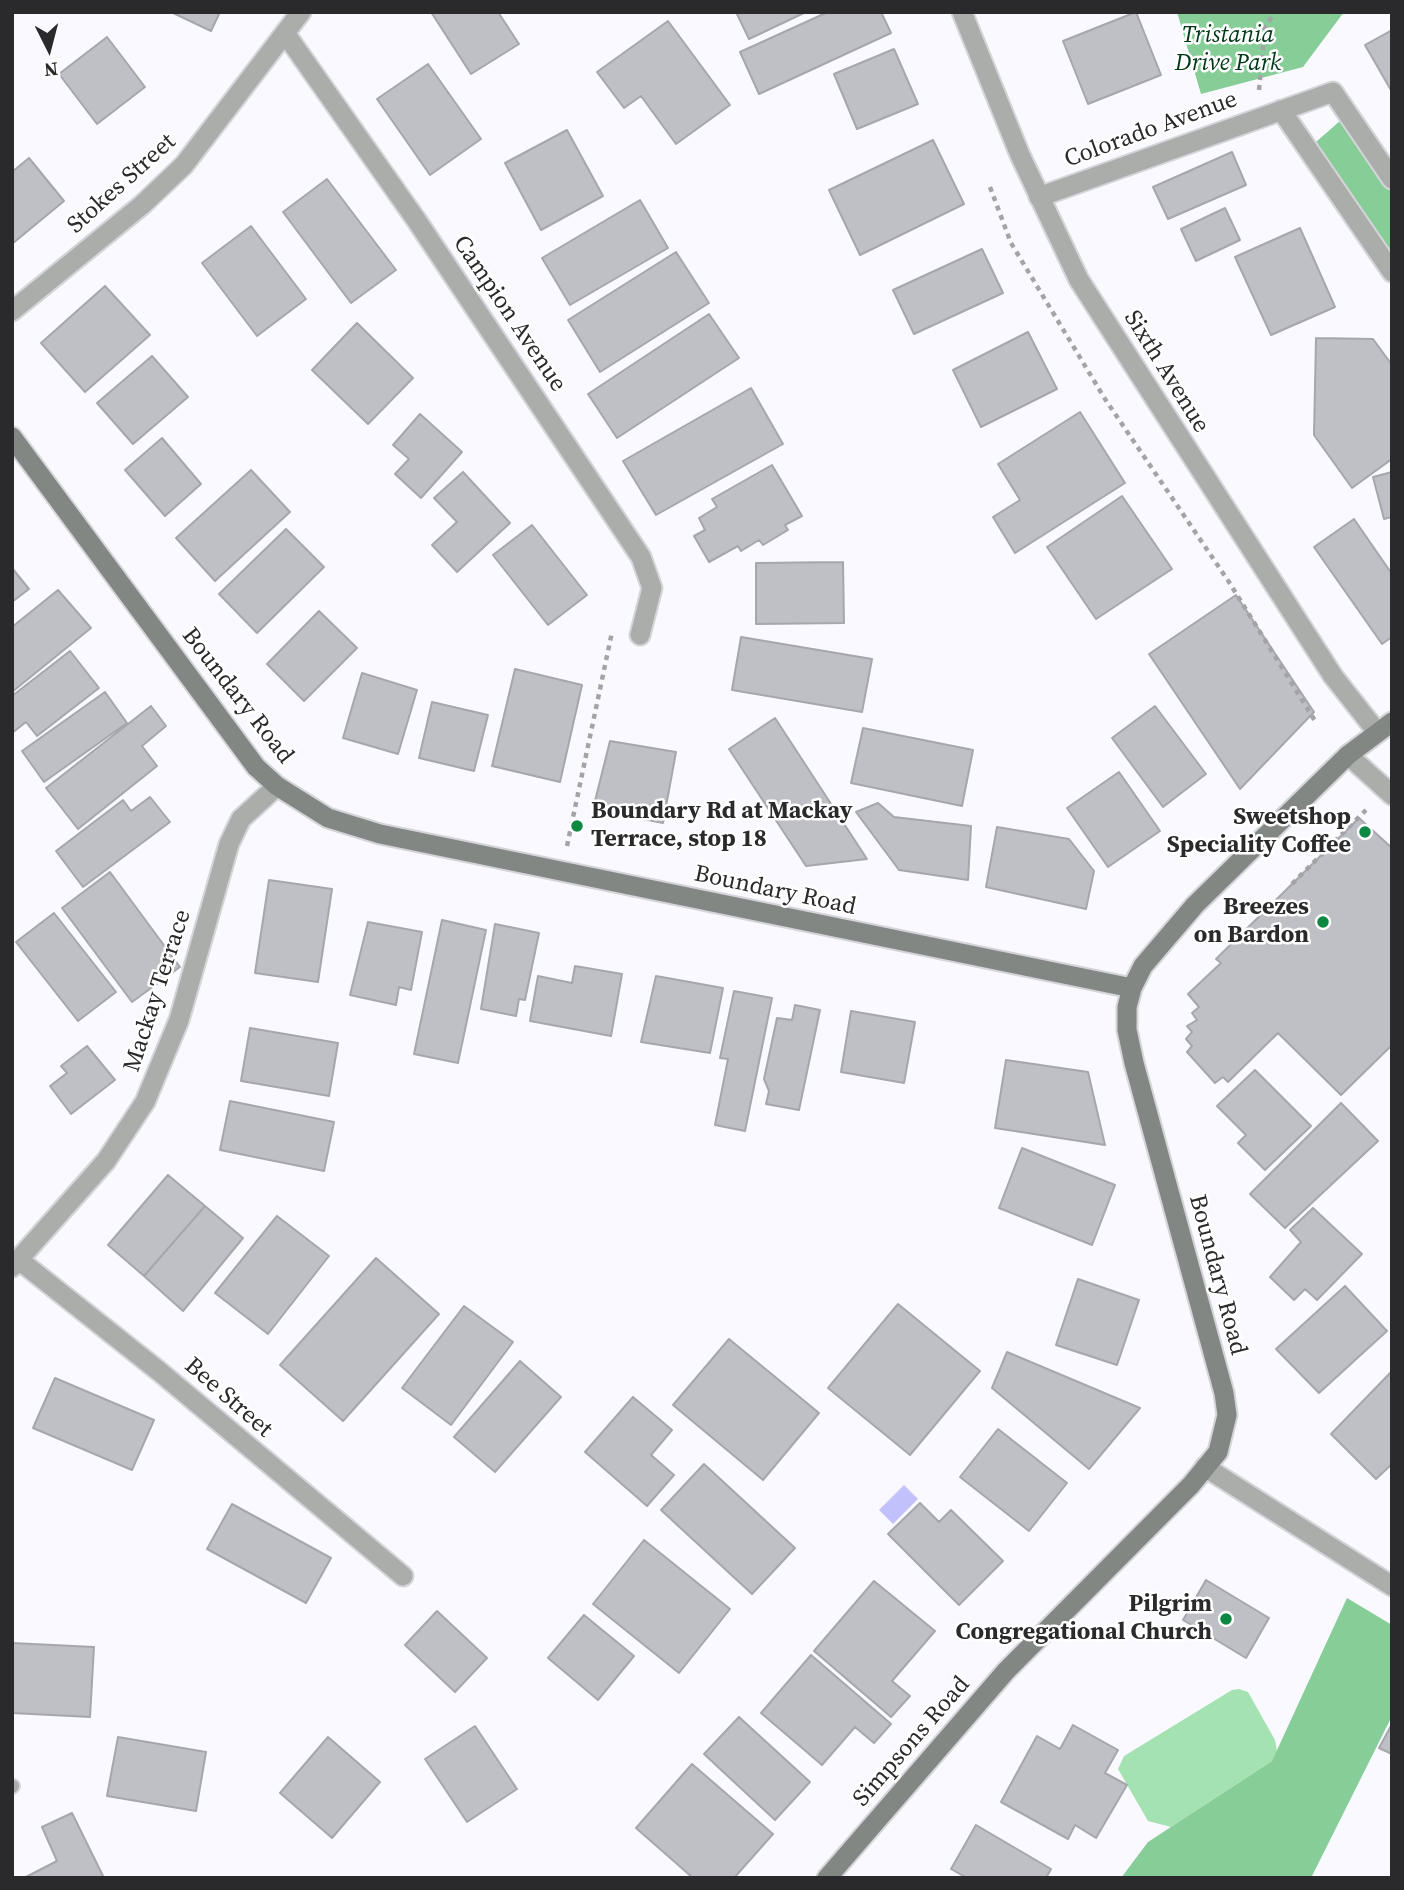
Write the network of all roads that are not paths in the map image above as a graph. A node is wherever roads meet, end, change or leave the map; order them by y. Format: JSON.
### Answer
{"nodes":[{"id":1,"x":301,"y":12,"type":"edge"},
{"id":2,"x":961,"y":12,"type":"edge"},
{"id":3,"x":285,"y":33,"type":"junction"},
{"id":4,"x":1281,"y":110,"type":"junction"},
{"id":5,"x":1392,"y":179,"type":"edge"},
{"id":6,"x":1038,"y":197,"type":"junction"},
{"id":7,"x":1392,"y":272,"type":"edge"},
{"id":8,"x":12,"y":311,"type":"edge"},
{"id":9,"x":12,"y":437,"type":"edge"},
{"id":10,"x":640,"y":635,"type":"dead end"},
{"id":11,"x":1384,"y":727,"type":"edge"},
{"id":12,"x":1348,"y":755,"type":"junction"},
{"id":13,"x":277,"y":786,"type":"junction"},
{"id":14,"x":1392,"y":795,"type":"edge"},
{"id":15,"x":1132,"y":988,"type":"junction"},
{"id":16,"x":16,"y":1264,"type":"edge"},
{"id":17,"x":1205,"y":1467,"type":"junction"},
{"id":18,"x":403,"y":1576,"type":"dead end"},
{"id":19,"x":1392,"y":1586,"type":"edge"},
{"id":20,"x":827,"y":1878,"type":"edge"}],
"edges":[{"from":1,"to":3,"type":"street","name":"Stokes Street"},
{"from":2,"to":6,"type":"street","name":"Sixth Avenue"},
{"from":3,"to":8,"type":"street","name":"Stokes Street"},
{"from":3,"to":10,"type":"street","name":"Campion Avenue"},
{"from":4,"to":5,"type":"street","name":"Colorado Avenue"},
{"from":4,"to":6,"type":"street","name":"Colorado Avenue"},
{"from":4,"to":7,"type":"street"},
{"from":6,"to":11,"type":"street","name":"Sixth Avenue"},
{"from":9,"to":13,"type":"main road","name":"Boundary Road"},
{"from":11,"to":12,"type":"main road"},
{"from":12,"to":14,"type":"street"},
{"from":12,"to":15,"type":"main road"},
{"from":13,"to":15,"type":"main road","name":"Boundary Road"},
{"from":13,"to":16,"type":"street","name":"Mackay Terrace"},
{"from":15,"to":17,"type":"main road","name":"Boundary Road"},
{"from":16,"to":18,"type":"street","name":"Bee Street"},
{"from":17,"to":19,"type":"street"},
{"from":17,"to":20,"type":"main road","name":"Simpsons Road"}]}
